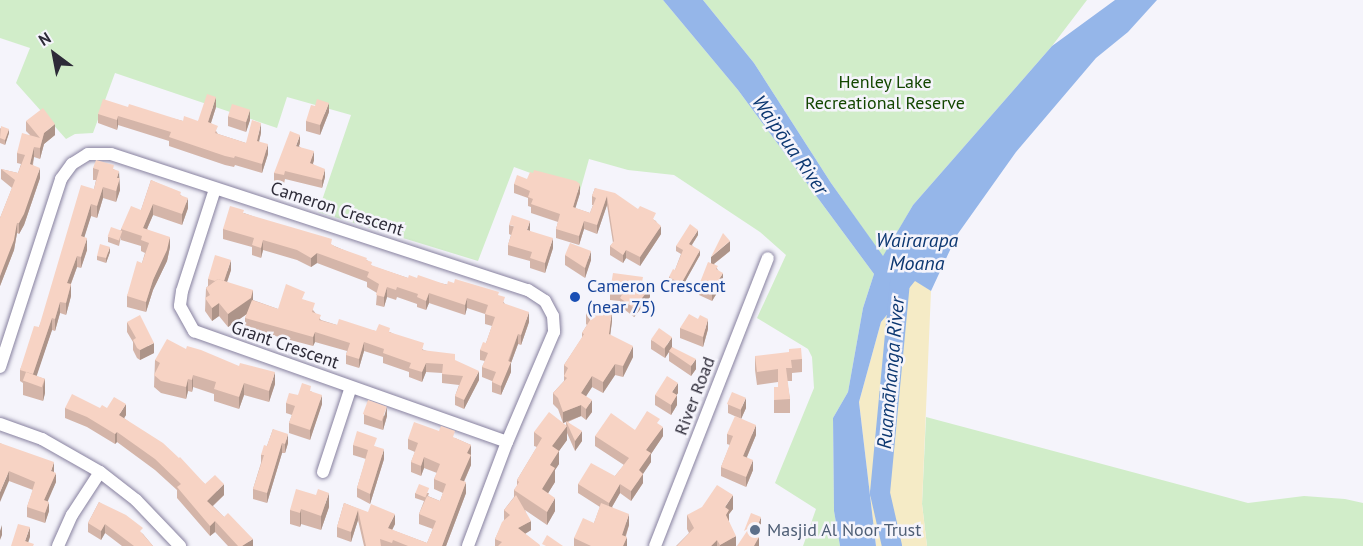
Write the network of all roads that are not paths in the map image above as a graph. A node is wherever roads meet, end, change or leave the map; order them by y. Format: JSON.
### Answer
{"nodes":[{"id":1,"x":215,"y":189,"type":"junction"},
{"id":2,"x":768,"y":258,"type":"dead end"},
{"id":3,"x":0,"y":367,"type":"edge"},
{"id":4,"x":351,"y":387,"type":"junction"},
{"id":5,"x":0,"y":424,"type":"edge"},
{"id":6,"x":507,"y":442,"type":"junction"},
{"id":7,"x":100,"y":472,"type":"junction"},
{"id":8,"x":323,"y":472,"type":"dead end"},
{"id":9,"x":58,"y":546,"type":"edge"},
{"id":10,"x":180,"y":546,"type":"edge"},
{"id":11,"x":468,"y":546,"type":"edge"},
{"id":12,"x":655,"y":546,"type":"edge"}],
"edges":[{"from":1,"to":3,"type":"street","name":"Cameron Crescent"},
{"from":1,"to":4,"type":"street","name":"Grant Crescent"},
{"from":1,"to":6,"type":"street","name":"Cameron Crescent"},
{"from":2,"to":12,"type":"street","name":"River Road"},
{"from":4,"to":6,"type":"street","name":"Grant Crescent"},
{"from":4,"to":8,"type":"street"},
{"from":5,"to":7,"type":"street"},
{"from":6,"to":11,"type":"street","name":"Cameron Crescent"},
{"from":7,"to":9,"type":"street"},
{"from":7,"to":10,"type":"street"}]}
